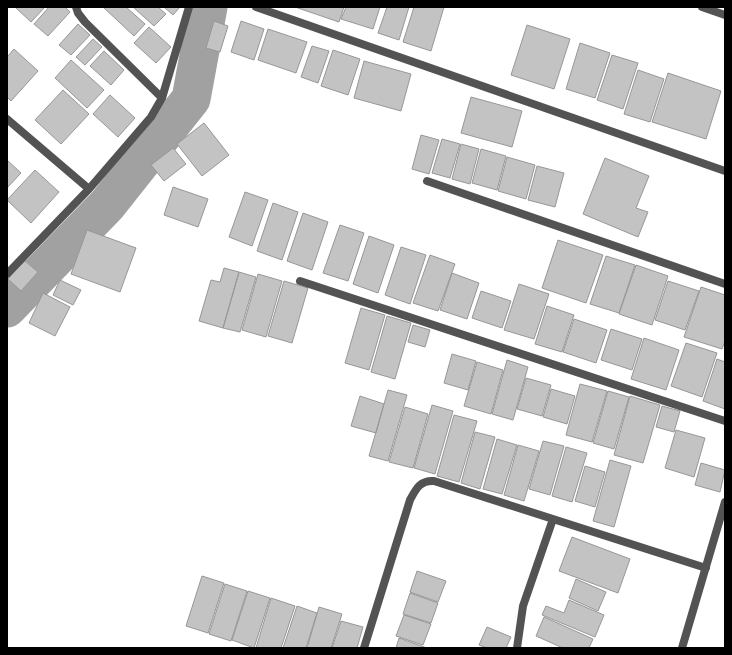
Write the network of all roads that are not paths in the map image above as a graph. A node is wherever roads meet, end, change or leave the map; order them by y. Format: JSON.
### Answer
{"nodes":[{"id":1,"x":76,"y":7,"type":"edge"},
{"id":2,"x":189,"y":7,"type":"edge"},
{"id":3,"x":256,"y":7,"type":"edge"},
{"id":4,"x":702,"y":7,"type":"edge"},
{"id":5,"x":725,"y":15,"type":"edge"},
{"id":6,"x":162,"y":98,"type":"junction"},
{"id":7,"x":7,"y":119,"type":"edge"},
{"id":8,"x":725,"y":171,"type":"edge"},
{"id":9,"x":427,"y":181,"type":"dead end"},
{"id":10,"x":89,"y":189,"type":"junction"},
{"id":11,"x":7,"y":274,"type":"edge"},
{"id":12,"x":300,"y":281,"type":"dead end"},
{"id":13,"x":725,"y":284,"type":"edge"},
{"id":14,"x":725,"y":421,"type":"edge"},
{"id":15,"x":725,"y":502,"type":"edge"},
{"id":16,"x":553,"y":519,"type":"junction"},
{"id":17,"x":706,"y":568,"type":"junction"},
{"id":18,"x":364,"y":648,"type":"edge"},
{"id":19,"x":517,"y":648,"type":"edge"},
{"id":20,"x":682,"y":648,"type":"edge"}],
"edges":[{"from":1,"to":6,"type":"street"},
{"from":2,"to":6,"type":"street"},
{"from":3,"to":8,"type":"street"},
{"from":4,"to":5,"type":"street"},
{"from":6,"to":10,"type":"street"},
{"from":7,"to":10,"type":"street"},
{"from":9,"to":13,"type":"street"},
{"from":10,"to":11,"type":"street"},
{"from":12,"to":14,"type":"street"},
{"from":15,"to":17,"type":"street"},
{"from":16,"to":17,"type":"street"},
{"from":16,"to":18,"type":"street"},
{"from":16,"to":19,"type":"street"},
{"from":17,"to":20,"type":"street"}]}
